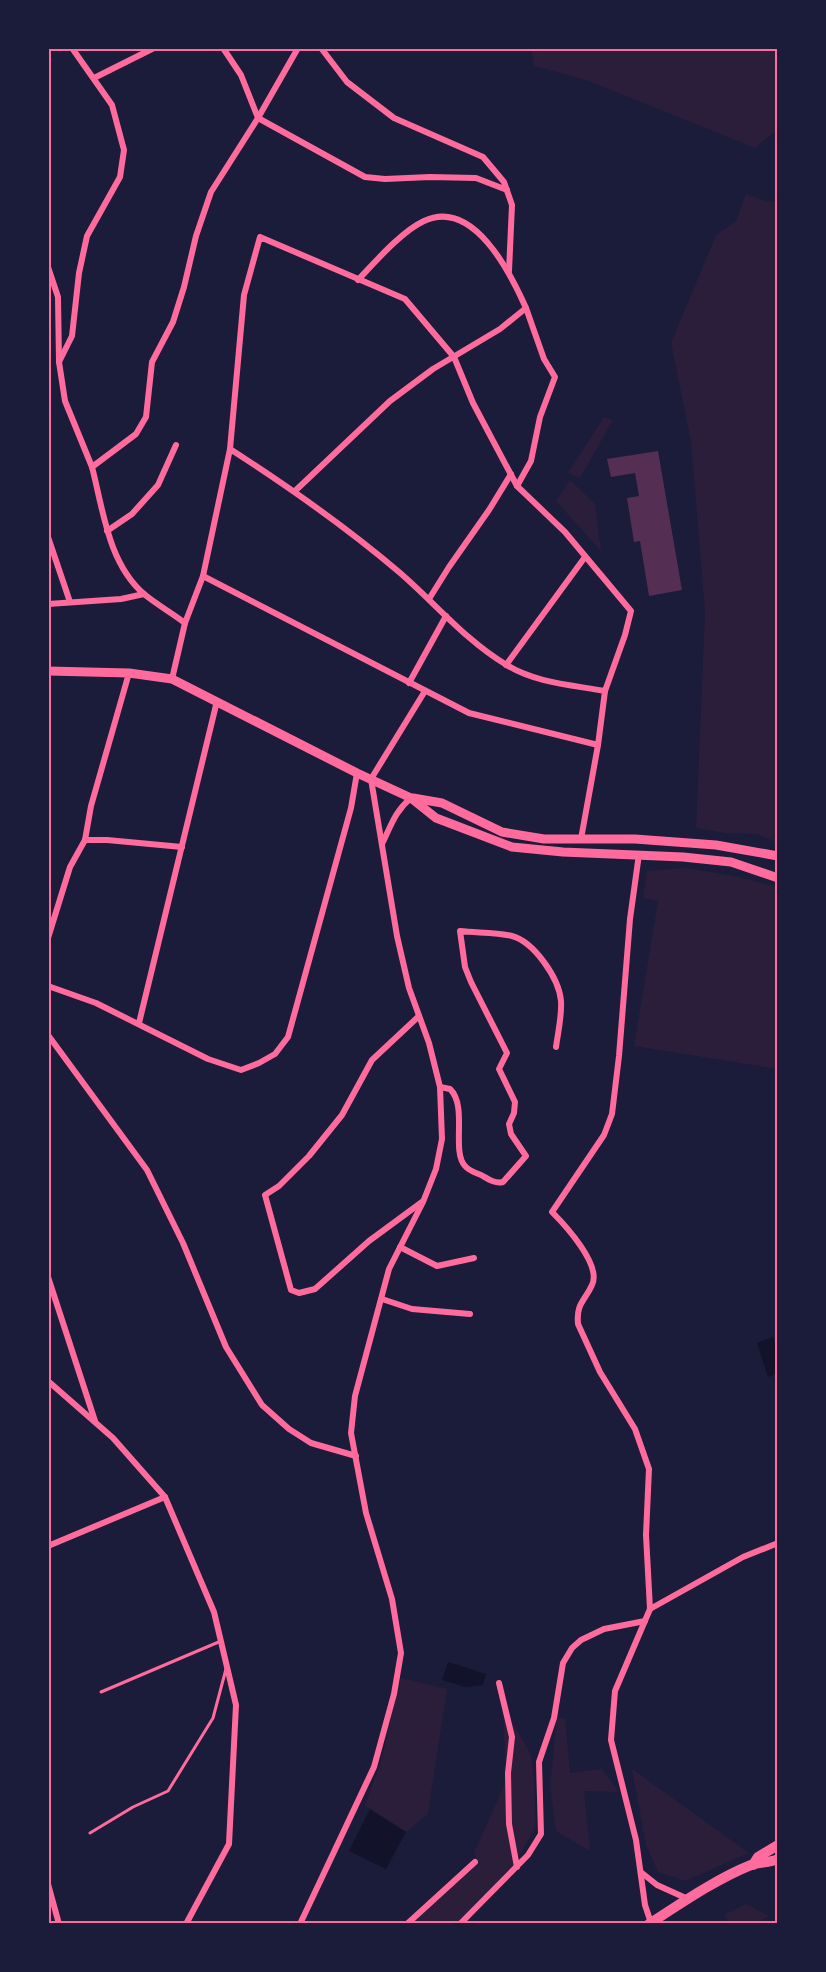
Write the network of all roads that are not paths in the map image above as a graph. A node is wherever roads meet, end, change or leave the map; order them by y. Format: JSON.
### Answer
{"nodes":[{"id":1,"x":72,"y":48,"type":"edge"},
{"id":2,"x":154,"y":48,"type":"edge"},
{"id":3,"x":223,"y":48,"type":"edge"},
{"id":4,"x":298,"y":48,"type":"edge"},
{"id":5,"x":321,"y":48,"type":"edge"},
{"id":6,"x":94,"y":78,"type":"junction"},
{"id":7,"x":258,"y":118,"type":"junction"},
{"id":8,"x":507,"y":190,"type":"junction"},
{"id":9,"x":48,"y":267,"type":"edge"},
{"id":10,"x":509,"y":271,"type":"junction"},
{"id":11,"x":358,"y":280,"type":"junction"},
{"id":12,"x":526,"y":308,"type":"junction"},
{"id":13,"x":454,"y":357,"type":"junction"},
{"id":14,"x":59,"y":362,"type":"junction"},
{"id":15,"x":176,"y":445,"type":"dead end"},
{"id":16,"x":230,"y":449,"type":"junction"},
{"id":17,"x":92,"y":467,"type":"junction"},
{"id":18,"x":511,"y":474,"type":"junction"},
{"id":19,"x":517,"y":486,"type":"junction"},
{"id":20,"x":295,"y":491,"type":"junction"},
{"id":21,"x":107,"y":531,"type":"junction"},
{"id":22,"x":48,"y":537,"type":"edge"},
{"id":23,"x":585,"y":557,"type":"junction"},
{"id":24,"x":203,"y":576,"type":"junction"},
{"id":25,"x":144,"y":594,"type":"junction"},
{"id":26,"x":429,"y":599,"type":"junction"},
{"id":27,"x":70,"y":602,"type":"junction"},
{"id":28,"x":48,"y":604,"type":"edge"},
{"id":29,"x":446,"y":616,"type":"junction"},
{"id":30,"x":185,"y":623,"type":"junction"},
{"id":31,"x":506,"y":665,"type":"junction"},
{"id":32,"x":48,"y":670,"type":"edge"},
{"id":33,"x":129,"y":673,"type":"junction"},
{"id":34,"x":172,"y":679,"type":"junction"},
{"id":35,"x":409,"y":683,"type":"junction"},
{"id":36,"x":425,"y":691,"type":"junction"},
{"id":37,"x":605,"y":691,"type":"junction"},
{"id":38,"x":217,"y":701,"type":"junction"},
{"id":39,"x":598,"y":745,"type":"junction"},
{"id":40,"x":357,"y":773,"type":"junction"},
{"id":41,"x":371,"y":779,"type":"junction"},
{"id":42,"x":411,"y":798,"type":"junction"},
{"id":43,"x":581,"y":839,"type":"junction"},
{"id":44,"x":85,"y":840,"type":"junction"},
{"id":45,"x":382,"y":844,"type":"junction"},
{"id":46,"x":182,"y":847,"type":"junction"},
{"id":47,"x":639,"y":854,"type":"junction"},
{"id":48,"x":778,"y":856,"type":"edge"},
{"id":49,"x":778,"y":878,"type":"edge"},
{"id":50,"x":48,"y":938,"type":"edge"},
{"id":51,"x":48,"y":986,"type":"edge"},
{"id":52,"x":419,"y":1016,"type":"junction"},
{"id":53,"x":139,"y":1023,"type":"junction"},
{"id":54,"x":48,"y":1035,"type":"edge"},
{"id":55,"x":556,"y":1047,"type":"dead end"},
{"id":56,"x":440,"y":1087,"type":"junction"},
{"id":57,"x":423,"y":1202,"type":"junction"},
{"id":58,"x":400,"y":1247,"type":"junction"},
{"id":59,"x":474,"y":1258,"type":"dead end"},
{"id":60,"x":48,"y":1277,"type":"edge"},
{"id":61,"x":382,"y":1299,"type":"junction"},
{"id":62,"x":470,"y":1314,"type":"dead end"},
{"id":63,"x":48,"y":1382,"type":"edge"},
{"id":64,"x":95,"y":1422,"type":"junction"},
{"id":65,"x":356,"y":1456,"type":"junction"},
{"id":66,"x":165,"y":1497,"type":"junction"},
{"id":67,"x":778,"y":1543,"type":"edge"},
{"id":68,"x":48,"y":1546,"type":"edge"},
{"id":69,"x":650,"y":1610,"type":"junction"},
{"id":70,"x":645,"y":1621,"type":"junction"},
{"id":71,"x":221,"y":1641,"type":"junction"},
{"id":72,"x":227,"y":1665,"type":"junction"},
{"id":73,"x":499,"y":1683,"type":"dead end"},
{"id":74,"x":101,"y":1692,"type":"dead end"},
{"id":75,"x":90,"y":1833,"type":"dead end"},
{"id":76,"x":778,"y":1845,"type":"edge"},
{"id":77,"x":778,"y":1859,"type":"edge"},
{"id":78,"x":475,"y":1862,"type":"dead end"},
{"id":79,"x":753,"y":1864,"type":"junction"},
{"id":80,"x":517,"y":1867,"type":"junction"},
{"id":81,"x":642,"y":1873,"type":"junction"},
{"id":82,"x":48,"y":1884,"type":"edge"},
{"id":83,"x":689,"y":1899,"type":"junction"},
{"id":84,"x":650,"y":1923,"type":"edge"},
{"id":85,"x":59,"y":1924,"type":"edge"},
{"id":86,"x":186,"y":1924,"type":"edge"},
{"id":87,"x":300,"y":1924,"type":"edge"},
{"id":88,"x":407,"y":1924,"type":"edge"},
{"id":89,"x":460,"y":1924,"type":"edge"}],
"edges":[{"from":1,"to":6,"type":"street"},
{"from":2,"to":6,"type":"street"},
{"from":3,"to":7,"type":"street"},
{"from":4,"to":7,"type":"street"},
{"from":5,"to":8,"type":"street"},
{"from":6,"to":14,"type":"street"},
{"from":7,"to":8,"type":"street"},
{"from":7,"to":17,"type":"street"},
{"from":8,"to":10,"type":"street"},
{"from":9,"to":14,"type":"street"},
{"from":10,"to":11,"type":"street"},
{"from":10,"to":12,"type":"street"},
{"from":11,"to":13,"type":"street"},
{"from":11,"to":16,"type":"street"},
{"from":12,"to":13,"type":"street"},
{"from":12,"to":19,"type":"street"},
{"from":13,"to":18,"type":"street"},
{"from":13,"to":20,"type":"street"},
{"from":14,"to":17,"type":"street"},
{"from":15,"to":21,"type":"street"},
{"from":16,"to":20,"type":"street"},
{"from":16,"to":24,"type":"street"},
{"from":17,"to":21,"type":"street"},
{"from":18,"to":19,"type":"street"},
{"from":18,"to":26,"type":"street"},
{"from":19,"to":23,"type":"street"},
{"from":20,"to":26,"type":"street"},
{"from":21,"to":25,"type":"street"},
{"from":22,"to":27,"type":"street"},
{"from":23,"to":31,"type":"street"},
{"from":23,"to":37,"type":"street"},
{"from":24,"to":30,"type":"street"},
{"from":24,"to":35,"type":"street"},
{"from":25,"to":27,"type":"street"},
{"from":25,"to":30,"type":"street"},
{"from":26,"to":29,"type":"street"},
{"from":27,"to":28,"type":"street"},
{"from":29,"to":31,"type":"street"},
{"from":29,"to":35,"type":"street"},
{"from":30,"to":34,"type":"street"},
{"from":31,"to":37,"type":"street"},
{"from":32,"to":33,"type":"main road"},
{"from":33,"to":34,"type":"main road"},
{"from":33,"to":44,"type":"street"},
{"from":34,"to":38,"type":"main road"},
{"from":35,"to":36,"type":"street"},
{"from":36,"to":39,"type":"street"},
{"from":36,"to":41,"type":"street"},
{"from":37,"to":39,"type":"street"},
{"from":38,"to":40,"type":"main road"},
{"from":38,"to":46,"type":"street"},
{"from":39,"to":43,"type":"street"},
{"from":40,"to":41,"type":"main road"},
{"from":40,"to":53,"type":"street"},
{"from":41,"to":42,"type":"main road"},
{"from":41,"to":45,"type":"street"},
{"from":42,"to":43,"type":"main road"},
{"from":42,"to":45,"type":"street"},
{"from":42,"to":47,"type":"main road"},
{"from":43,"to":48,"type":"main road"},
{"from":44,"to":46,"type":"street"},
{"from":44,"to":50,"type":"street"},
{"from":45,"to":52,"type":"street"},
{"from":46,"to":53,"type":"street"},
{"from":47,"to":49,"type":"main road"},
{"from":47,"to":69,"type":"street"},
{"from":51,"to":53,"type":"street"},
{"from":52,"to":56,"type":"street"},
{"from":52,"to":57,"type":"street"},
{"from":54,"to":65,"type":"street"},
{"from":55,"to":56,"type":"street"},
{"from":56,"to":57,"type":"street"},
{"from":57,"to":58,"type":"street"},
{"from":58,"to":59,"type":"street"},
{"from":58,"to":61,"type":"street"},
{"from":60,"to":64,"type":"street"},
{"from":61,"to":62,"type":"street"},
{"from":61,"to":65,"type":"street"},
{"from":63,"to":64,"type":"street"},
{"from":64,"to":66,"type":"street"},
{"from":65,"to":87,"type":"street"},
{"from":66,"to":68,"type":"street"},
{"from":66,"to":71,"type":"street"},
{"from":67,"to":69,"type":"street"},
{"from":69,"to":70,"type":"street"},
{"from":70,"to":80,"type":"street"},
{"from":70,"to":81,"type":"street"},
{"from":71,"to":72,"type":"street"},
{"from":71,"to":74,"type":"lane"},
{"from":72,"to":75,"type":"lane"},
{"from":72,"to":86,"type":"street"},
{"from":73,"to":80,"type":"street"},
{"from":76,"to":79,"type":"main road"},
{"from":77,"to":79,"type":"main road"},
{"from":78,"to":88,"type":"street"},
{"from":79,"to":83,"type":"main road"},
{"from":80,"to":89,"type":"street"},
{"from":81,"to":83,"type":"street"},
{"from":81,"to":84,"type":"street"},
{"from":82,"to":85,"type":"street"},
{"from":83,"to":84,"type":"main road"}]}
